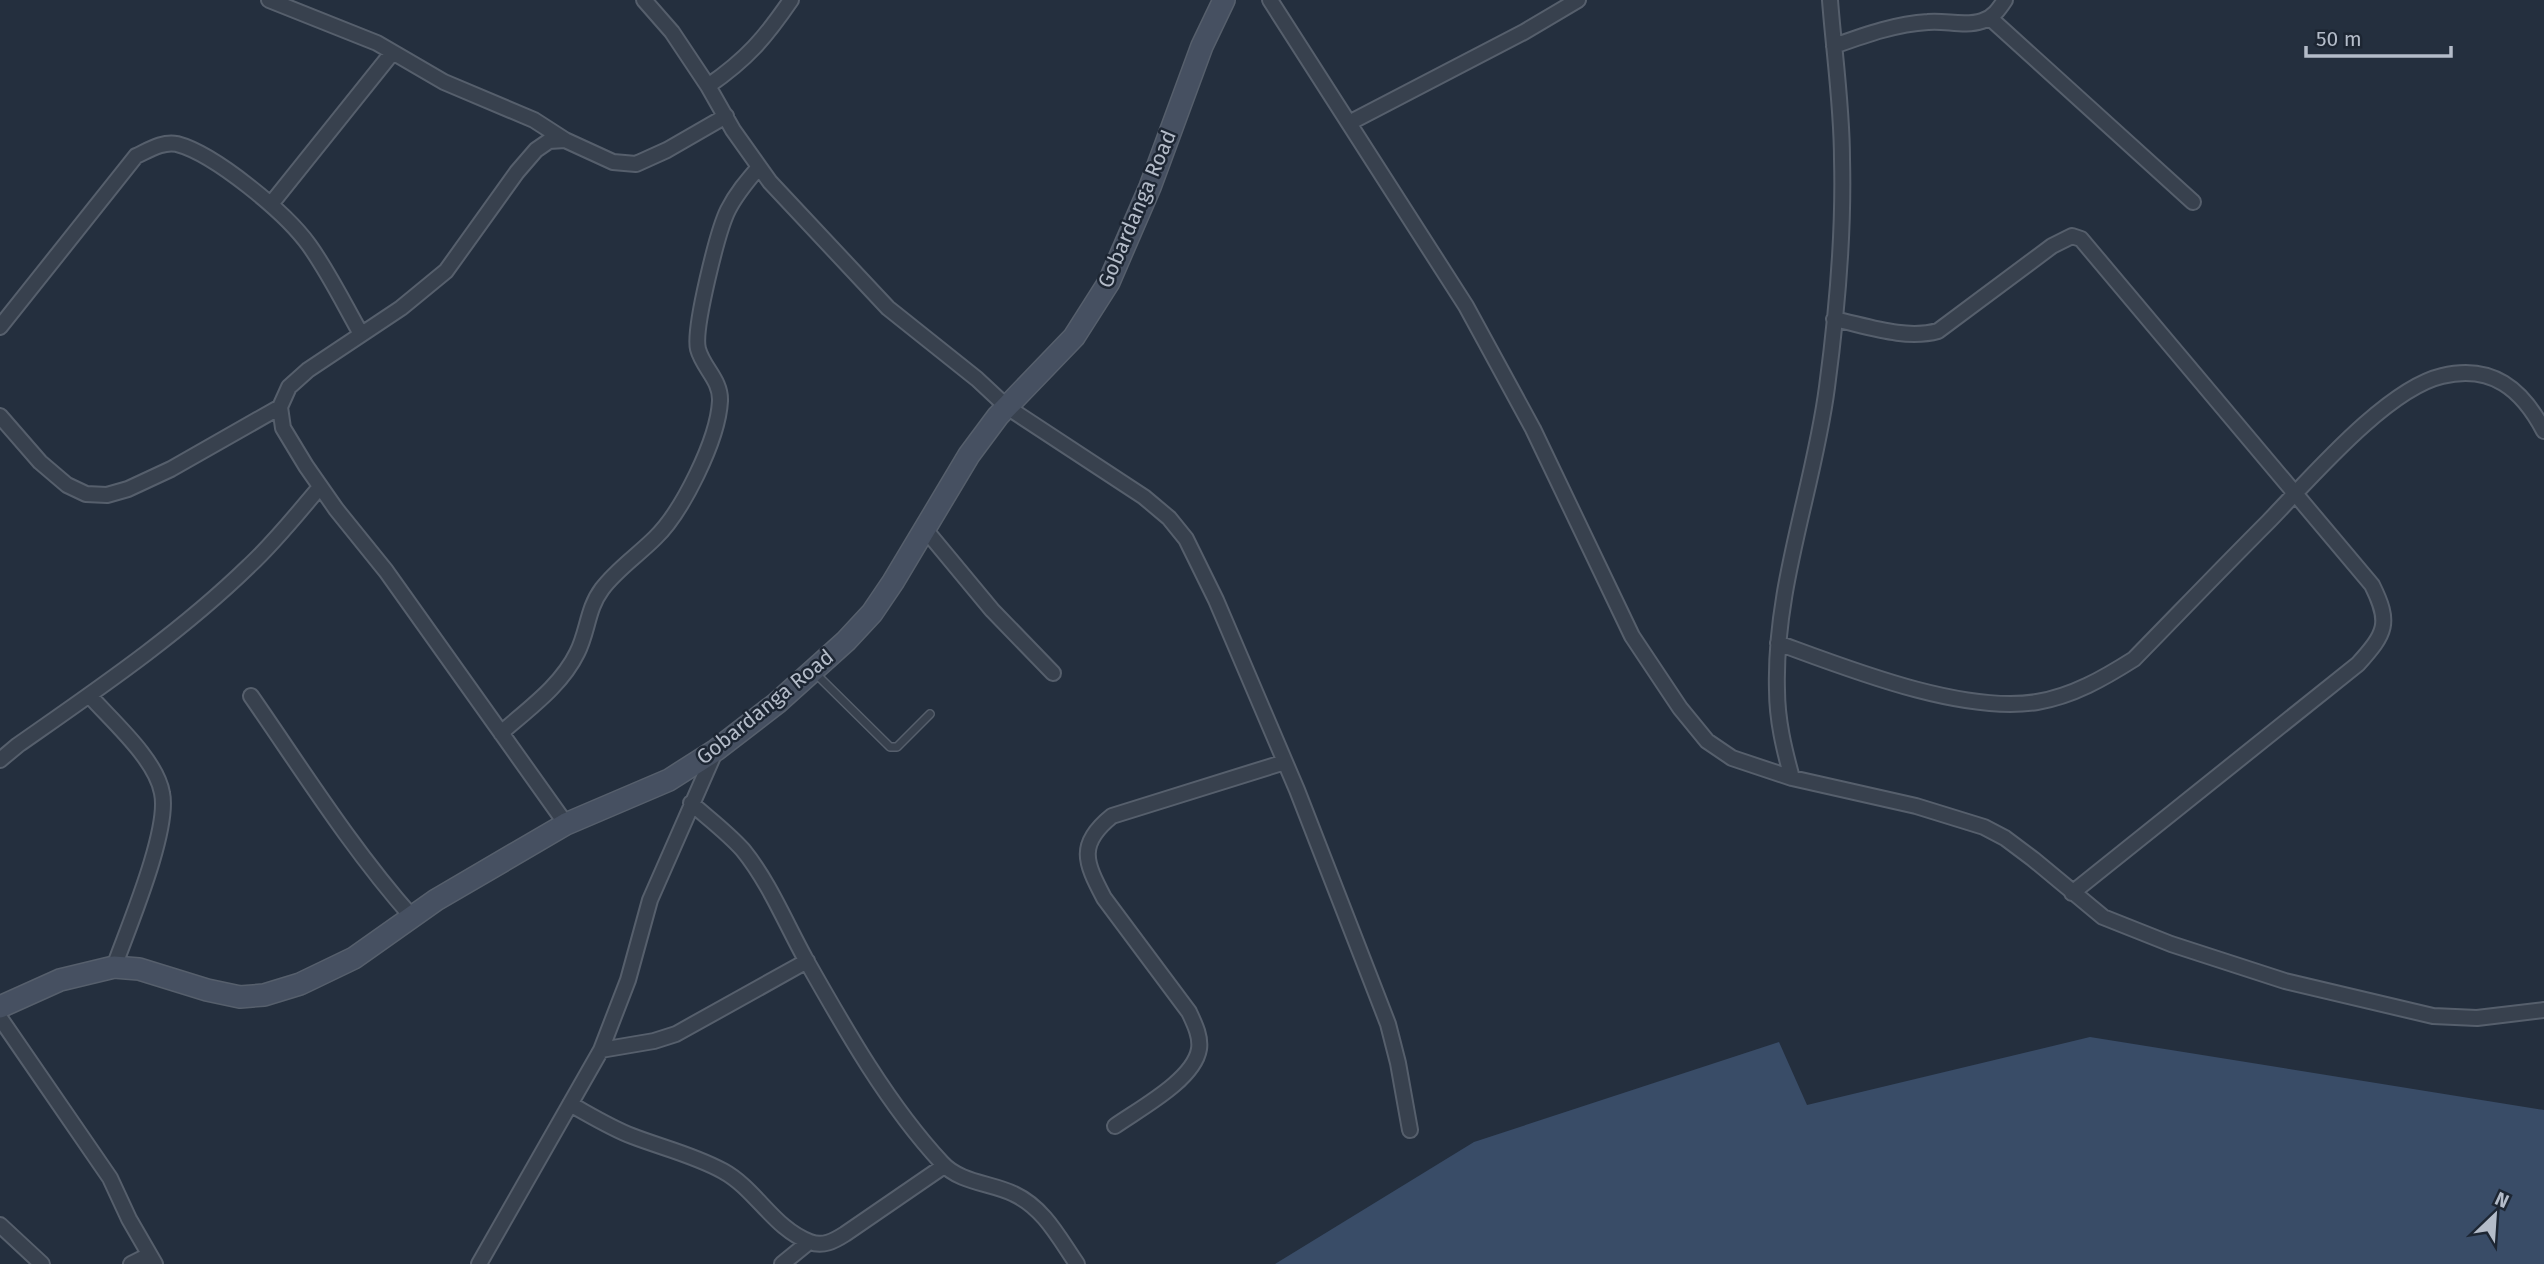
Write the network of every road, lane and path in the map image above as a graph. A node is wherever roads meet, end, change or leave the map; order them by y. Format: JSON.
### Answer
{"nodes":[{"id":1,"x":269,"y":0,"type":"edge"},
{"id":2,"x":644,"y":0,"type":"edge"},
{"id":3,"x":791,"y":0,"type":"edge"},
{"id":4,"x":1224,"y":0,"type":"edge"},
{"id":5,"x":1270,"y":0,"type":"edge"},
{"id":6,"x":1578,"y":0,"type":"edge"},
{"id":7,"x":1830,"y":0,"type":"edge"},
{"id":8,"x":2005,"y":0,"type":"edge"},
{"id":9,"x":1990,"y":18,"type":"junction"},
{"id":10,"x":1834,"y":46,"type":"junction"},
{"id":11,"x":392,"y":52,"type":"junction"},
{"id":12,"x":708,"y":86,"type":"junction"},
{"id":13,"x":726,"y":116,"type":"junction"},
{"id":14,"x":1349,"y":123,"type":"junction"},
{"id":15,"x":565,"y":140,"type":"junction"},
{"id":16,"x":759,"y":167,"type":"junction"},
{"id":17,"x":2193,"y":202,"type":"dead end"},
{"id":18,"x":271,"y":204,"type":"junction"},
{"id":19,"x":1834,"y":318,"type":"junction"},
{"id":20,"x":0,"y":327,"type":"edge"},
{"id":21,"x":361,"y":334,"type":"junction"},
{"id":22,"x":280,"y":407,"type":"junction"},
{"id":23,"x":1007,"y":407,"type":"junction"},
{"id":24,"x":0,"y":416,"type":"edge"},
{"id":25,"x":2544,"y":431,"type":"edge"},
{"id":26,"x":320,"y":487,"type":"junction"},
{"id":27,"x":2294,"y":494,"type":"junction"},
{"id":28,"x":925,"y":528,"type":"junction"},
{"id":29,"x":1778,"y":643,"type":"junction"},
{"id":30,"x":813,"y":671,"type":"junction"},
{"id":31,"x":1053,"y":673,"type":"dead end"},
{"id":32,"x":89,"y":695,"type":"junction"},
{"id":33,"x":251,"y":696,"type":"dead end"},
{"id":34,"x":930,"y":714,"type":"dead end"},
{"id":35,"x":501,"y":733,"type":"junction"},
{"id":36,"x":716,"y":750,"type":"junction"},
{"id":37,"x":0,"y":760,"type":"edge"},
{"id":38,"x":1285,"y":762,"type":"junction"},
{"id":39,"x":1791,"y":778,"type":"junction"},
{"id":40,"x":691,"y":803,"type":"junction"},
{"id":41,"x":566,"y":824,"type":"junction"},
{"id":42,"x":2072,"y":893,"type":"junction"},
{"id":43,"x":412,"y":917,"type":"junction"},
{"id":44,"x":807,"y":961,"type":"junction"},
{"id":45,"x":114,"y":967,"type":"junction"},
{"id":46,"x":0,"y":1007,"type":"edge"},
{"id":47,"x":2544,"y":1010,"type":"edge"},
{"id":48,"x":0,"y":1018,"type":"edge"},
{"id":49,"x":601,"y":1050,"type":"junction"},
{"id":50,"x":570,"y":1104,"type":"junction"},
{"id":51,"x":1115,"y":1126,"type":"dead end"},
{"id":52,"x":1410,"y":1130,"type":"dead end"},
{"id":53,"x":944,"y":1166,"type":"junction"},
{"id":54,"x":0,"y":1225,"type":"edge"},
{"id":55,"x":809,"y":1242,"type":"junction"},
{"id":56,"x":152,"y":1259,"type":"edge"},
{"id":57,"x":485,"y":1262,"type":"edge"},
{"id":58,"x":42,"y":1264,"type":"edge"},
{"id":59,"x":131,"y":1264,"type":"edge"},
{"id":60,"x":782,"y":1264,"type":"edge"},
{"id":61,"x":1077,"y":1264,"type":"edge"}],
"edges":[{"from":1,"to":11,"type":"street"},
{"from":2,"to":12,"type":"street"},
{"from":3,"to":12,"type":"street"},
{"from":4,"to":23,"type":"main road","name":"Gobardanga Road"},
{"from":5,"to":14,"type":"street"},
{"from":6,"to":14,"type":"street"},
{"from":7,"to":10,"type":"street"},
{"from":8,"to":9,"type":"street"},
{"from":9,"to":10,"type":"street"},
{"from":9,"to":17,"type":"street"},
{"from":10,"to":19,"type":"street"},
{"from":11,"to":15,"type":"street"},
{"from":11,"to":18,"type":"street"},
{"from":12,"to":13,"type":"street"},
{"from":13,"to":15,"type":"street"},
{"from":13,"to":16,"type":"street"},
{"from":14,"to":39,"type":"street"},
{"from":15,"to":21,"type":"street"},
{"from":16,"to":23,"type":"street"},
{"from":16,"to":35,"type":"street"},
{"from":18,"to":20,"type":"street"},
{"from":18,"to":21,"type":"street"},
{"from":19,"to":27,"type":"street"},
{"from":19,"to":29,"type":"street"},
{"from":21,"to":22,"type":"street"},
{"from":22,"to":24,"type":"street"},
{"from":22,"to":26,"type":"street"},
{"from":23,"to":28,"type":"main road","name":"Gobardanga Road"},
{"from":23,"to":38,"type":"street"},
{"from":25,"to":27,"type":"street"},
{"from":26,"to":32,"type":"street"},
{"from":26,"to":35,"type":"street"},
{"from":27,"to":29,"type":"street"},
{"from":27,"to":42,"type":"street"},
{"from":28,"to":30,"type":"main road","name":"Gobardanga Road"},
{"from":28,"to":31,"type":"street"},
{"from":29,"to":39,"type":"street"},
{"from":30,"to":34,"type":"lane"},
{"from":30,"to":36,"type":"main road","name":"Gobardanga Road"},
{"from":32,"to":37,"type":"street"},
{"from":32,"to":45,"type":"street"},
{"from":33,"to":43,"type":"street"},
{"from":35,"to":41,"type":"street"},
{"from":36,"to":40,"type":"street"},
{"from":36,"to":41,"type":"main road","name":"Gobardanga Road"},
{"from":38,"to":51,"type":"street"},
{"from":38,"to":52,"type":"street"},
{"from":39,"to":42,"type":"street"},
{"from":40,"to":44,"type":"street"},
{"from":40,"to":49,"type":"street"},
{"from":41,"to":43,"type":"main road","name":"Gobardanga Road"},
{"from":42,"to":47,"type":"street"},
{"from":43,"to":45,"type":"main road","name":"Gobardanga Road"},
{"from":44,"to":49,"type":"street"},
{"from":44,"to":53,"type":"street"},
{"from":45,"to":46,"type":"main road","name":"Gobardanga Road"},
{"from":48,"to":56,"type":"street"},
{"from":49,"to":50,"type":"street"},
{"from":50,"to":55,"type":"street"},
{"from":50,"to":57,"type":"street"},
{"from":53,"to":55,"type":"street"},
{"from":53,"to":61,"type":"street"},
{"from":54,"to":58,"type":"street"},
{"from":55,"to":60,"type":"street"},
{"from":56,"to":59,"type":"street"}]}
